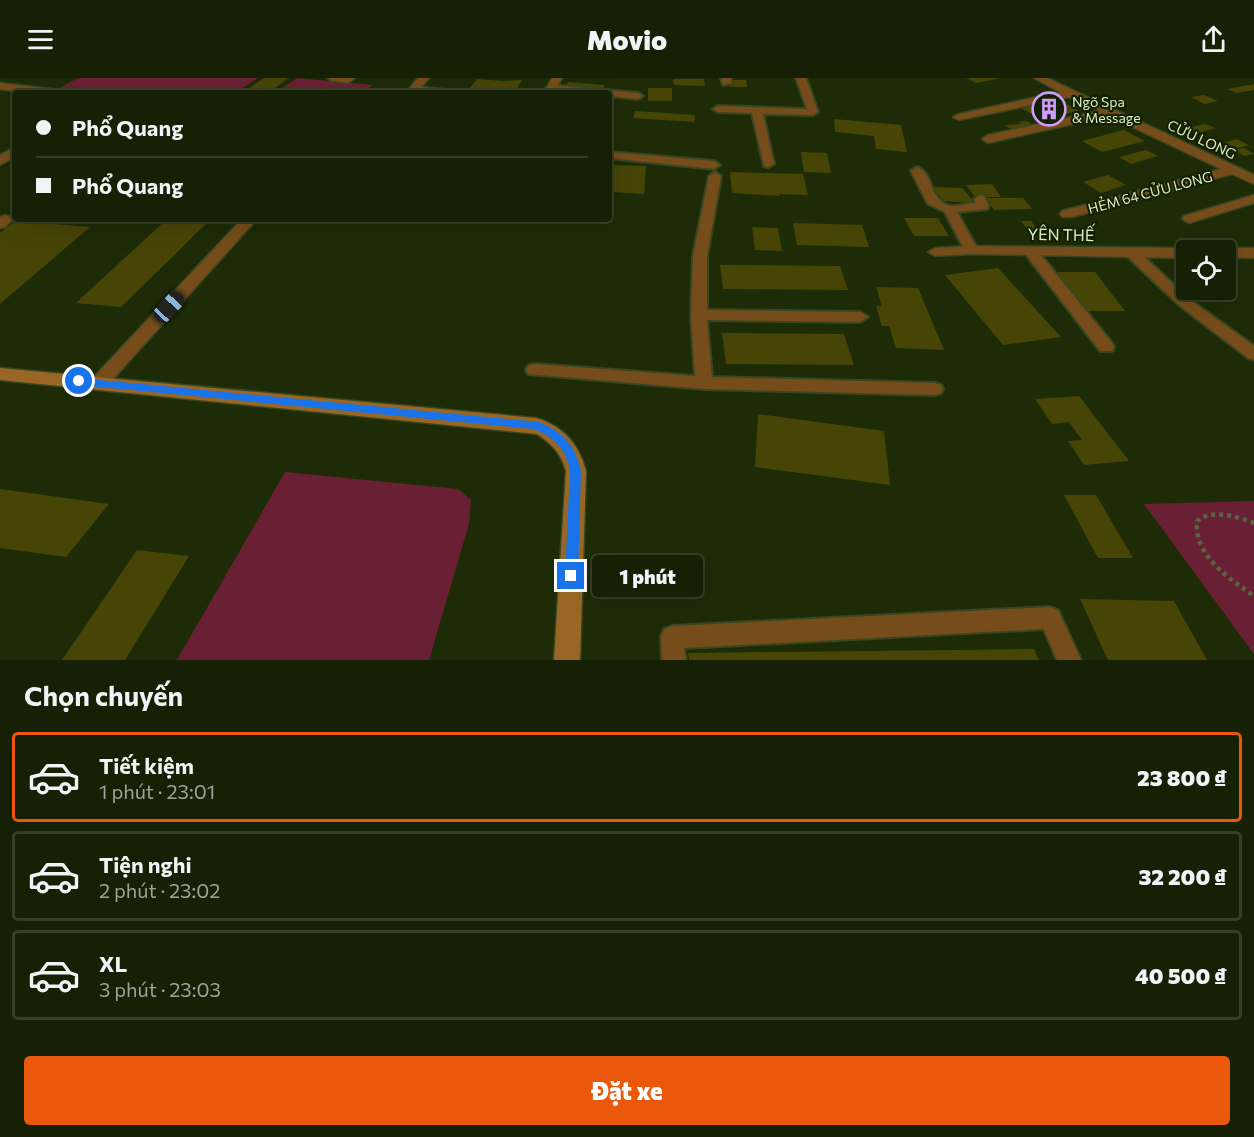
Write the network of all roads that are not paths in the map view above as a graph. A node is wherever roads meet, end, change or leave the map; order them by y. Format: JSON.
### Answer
{"nodes":[{"id":1,"x":332,"y":78,"type":"edge"},
{"id":2,"x":350,"y":78,"type":"edge"},
{"id":3,"x":424,"y":78,"type":"edge"},
{"id":4,"x":801,"y":78,"type":"edge"},
{"id":5,"x":1040,"y":78,"type":"edge"},
{"id":6,"x":0,"y":86,"type":"edge"},
{"id":7,"x":34,"y":90,"type":"edge"},
{"id":8,"x":412,"y":90,"type":"edge"},
{"id":9,"x":612,"y":93,"type":"edge"},
{"id":10,"x":1071,"y":93,"type":"junction"},
{"id":11,"x":638,"y":96,"type":"dead end"},
{"id":12,"x":718,"y":109,"type":"dead end"},
{"id":13,"x":757,"y":110,"type":"junction"},
{"id":14,"x":1111,"y":112,"type":"junction"},
{"id":15,"x":959,"y":117,"type":"dead end"},
{"id":16,"x":988,"y":139,"type":"dead end"},
{"id":17,"x":612,"y":155,"type":"edge"},
{"id":18,"x":768,"y":164,"type":"dead end"},
{"id":19,"x":1233,"y":170,"type":"junction"},
{"id":20,"x":917,"y":171,"type":"dead end"},
{"id":21,"x":1254,"y":180,"type":"edge"},
{"id":22,"x":980,"y":199,"type":"dead end"},
{"id":23,"x":1254,"y":199,"type":"edge"},
{"id":24,"x":950,"y":210,"type":"junction"},
{"id":25,"x":1067,"y":214,"type":"dead end"},
{"id":26,"x":1189,"y":219,"type":"dead end"},
{"id":27,"x":247,"y":222,"type":"edge"},
{"id":28,"x":971,"y":250,"type":"junction"},
{"id":29,"x":935,"y":252,"type":"dead end"},
{"id":30,"x":1031,"y":252,"type":"junction"},
{"id":31,"x":1132,"y":253,"type":"junction"},
{"id":32,"x":1176,"y":253,"type":"edge"},
{"id":33,"x":1236,"y":253,"type":"edge"},
{"id":34,"x":1253,"y":254,"type":"edge"},
{"id":35,"x":699,"y":315,"type":"junction"},
{"id":36,"x":860,"y":316,"type":"dead end"},
{"id":37,"x":1106,"y":346,"type":"dead end"},
{"id":38,"x":1254,"y":354,"type":"edge"},
{"id":39,"x":534,"y":370,"type":"dead end"},
{"id":40,"x":0,"y":374,"type":"edge"},
{"id":41,"x":99,"y":383,"type":"junction"},
{"id":42,"x":704,"y":383,"type":"junction"},
{"id":43,"x":935,"y":389,"type":"dead end"},
{"id":44,"x":567,"y":660,"type":"edge"},
{"id":45,"x":674,"y":660,"type":"edge"},
{"id":46,"x":1069,"y":660,"type":"edge"}],
"edges":[{"from":1,"to":2,"type":"street"},
{"from":3,"to":8,"type":"street"},
{"from":4,"to":13,"type":"lane"},
{"from":5,"to":10,"type":"street","name":"CỬU LONG"},
{"from":6,"to":7,"type":"street"},
{"from":9,"to":11,"type":"lane"},
{"from":10,"to":14,"type":"street","name":"CỬU LONG"},
{"from":10,"to":15,"type":"street"},
{"from":12,"to":13,"type":"lane"},
{"from":13,"to":18,"type":"lane"},
{"from":14,"to":16,"type":"street"},
{"from":14,"to":19,"type":"street","name":"CỬU LONG"},
{"from":17,"to":35,"type":"lane"},
{"from":19,"to":21,"type":"street","name":"CỬU LONG"},
{"from":19,"to":25,"type":"street","name":"HẺM 64 CỬU LONG"},
{"from":20,"to":24,"type":"lane"},
{"from":22,"to":24,"type":"lane"},
{"from":23,"to":26,"type":"street"},
{"from":24,"to":28,"type":"lane"},
{"from":27,"to":41,"type":"street"},
{"from":28,"to":29,"type":"street","name":"YÊN THẾ"},
{"from":28,"to":30,"type":"street","name":"YÊN THẾ"},
{"from":30,"to":31,"type":"street","name":"YÊN THẾ"},
{"from":30,"to":37,"type":"lane"},
{"from":31,"to":32,"type":"street","name":"YÊN THẾ"},
{"from":31,"to":38,"type":"lane"},
{"from":33,"to":34,"type":"street"},
{"from":35,"to":36,"type":"lane"},
{"from":35,"to":42,"type":"lane"},
{"from":39,"to":42,"type":"lane"},
{"from":40,"to":41,"type":"main road"},
{"from":41,"to":44,"type":"main road"},
{"from":42,"to":43,"type":"lane"},
{"from":45,"to":46,"type":"lane"}]}
